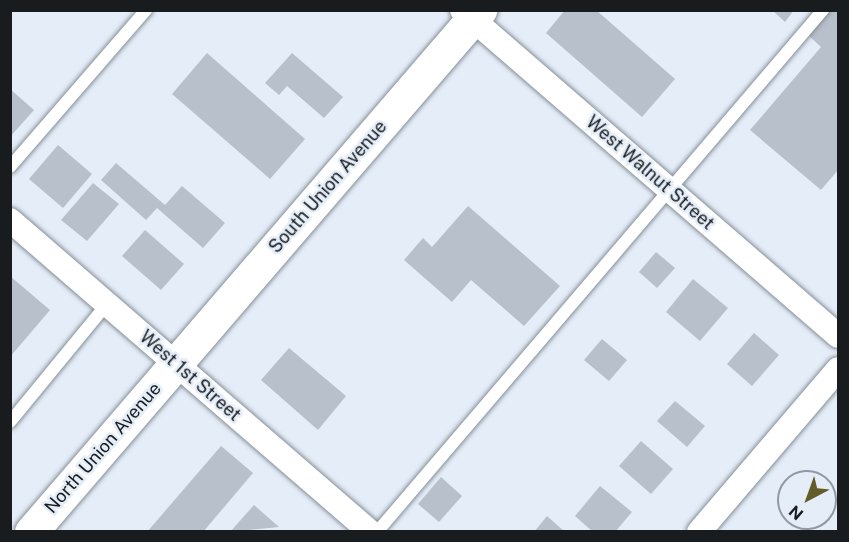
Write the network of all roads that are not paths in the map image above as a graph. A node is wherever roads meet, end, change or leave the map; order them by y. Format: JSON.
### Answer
{"nodes":[{"id":1,"x":146,"y":10,"type":"edge"},
{"id":2,"x":823,"y":10,"type":"edge"},
{"id":3,"x":471,"y":14,"type":"edge"},
{"id":4,"x":10,"y":167,"type":"edge"},
{"id":5,"x":669,"y":189,"type":"junction"},
{"id":6,"x":10,"y":220,"type":"edge"},
{"id":7,"x":107,"y":304,"type":"junction"},
{"id":8,"x":838,"y":336,"type":"edge"},
{"id":9,"x":176,"y":364,"type":"junction"},
{"id":10,"x":838,"y":369,"type":"edge"},
{"id":11,"x":10,"y":422,"type":"edge"},
{"id":12,"x":31,"y":531,"type":"edge"},
{"id":13,"x":370,"y":531,"type":"edge"},
{"id":14,"x":376,"y":531,"type":"edge"},
{"id":15,"x":699,"y":531,"type":"edge"}],
"edges":[{"from":1,"to":4,"type":"lane"},
{"from":2,"to":5,"type":"lane"},
{"from":3,"to":5,"type":"street","name":"West Walnut Street"},
{"from":3,"to":9,"type":"main road","name":"South Union Avenue"},
{"from":5,"to":8,"type":"street","name":"West Walnut Street"},
{"from":5,"to":14,"type":"lane"},
{"from":6,"to":7,"type":"street","name":"West 1st Street"},
{"from":7,"to":9,"type":"street","name":"West 1st Street"},
{"from":7,"to":11,"type":"lane"},
{"from":9,"to":12,"type":"main road","name":"North Union Avenue"},
{"from":9,"to":13,"type":"street","name":"West 1st Street"},
{"from":10,"to":15,"type":"street"}]}
